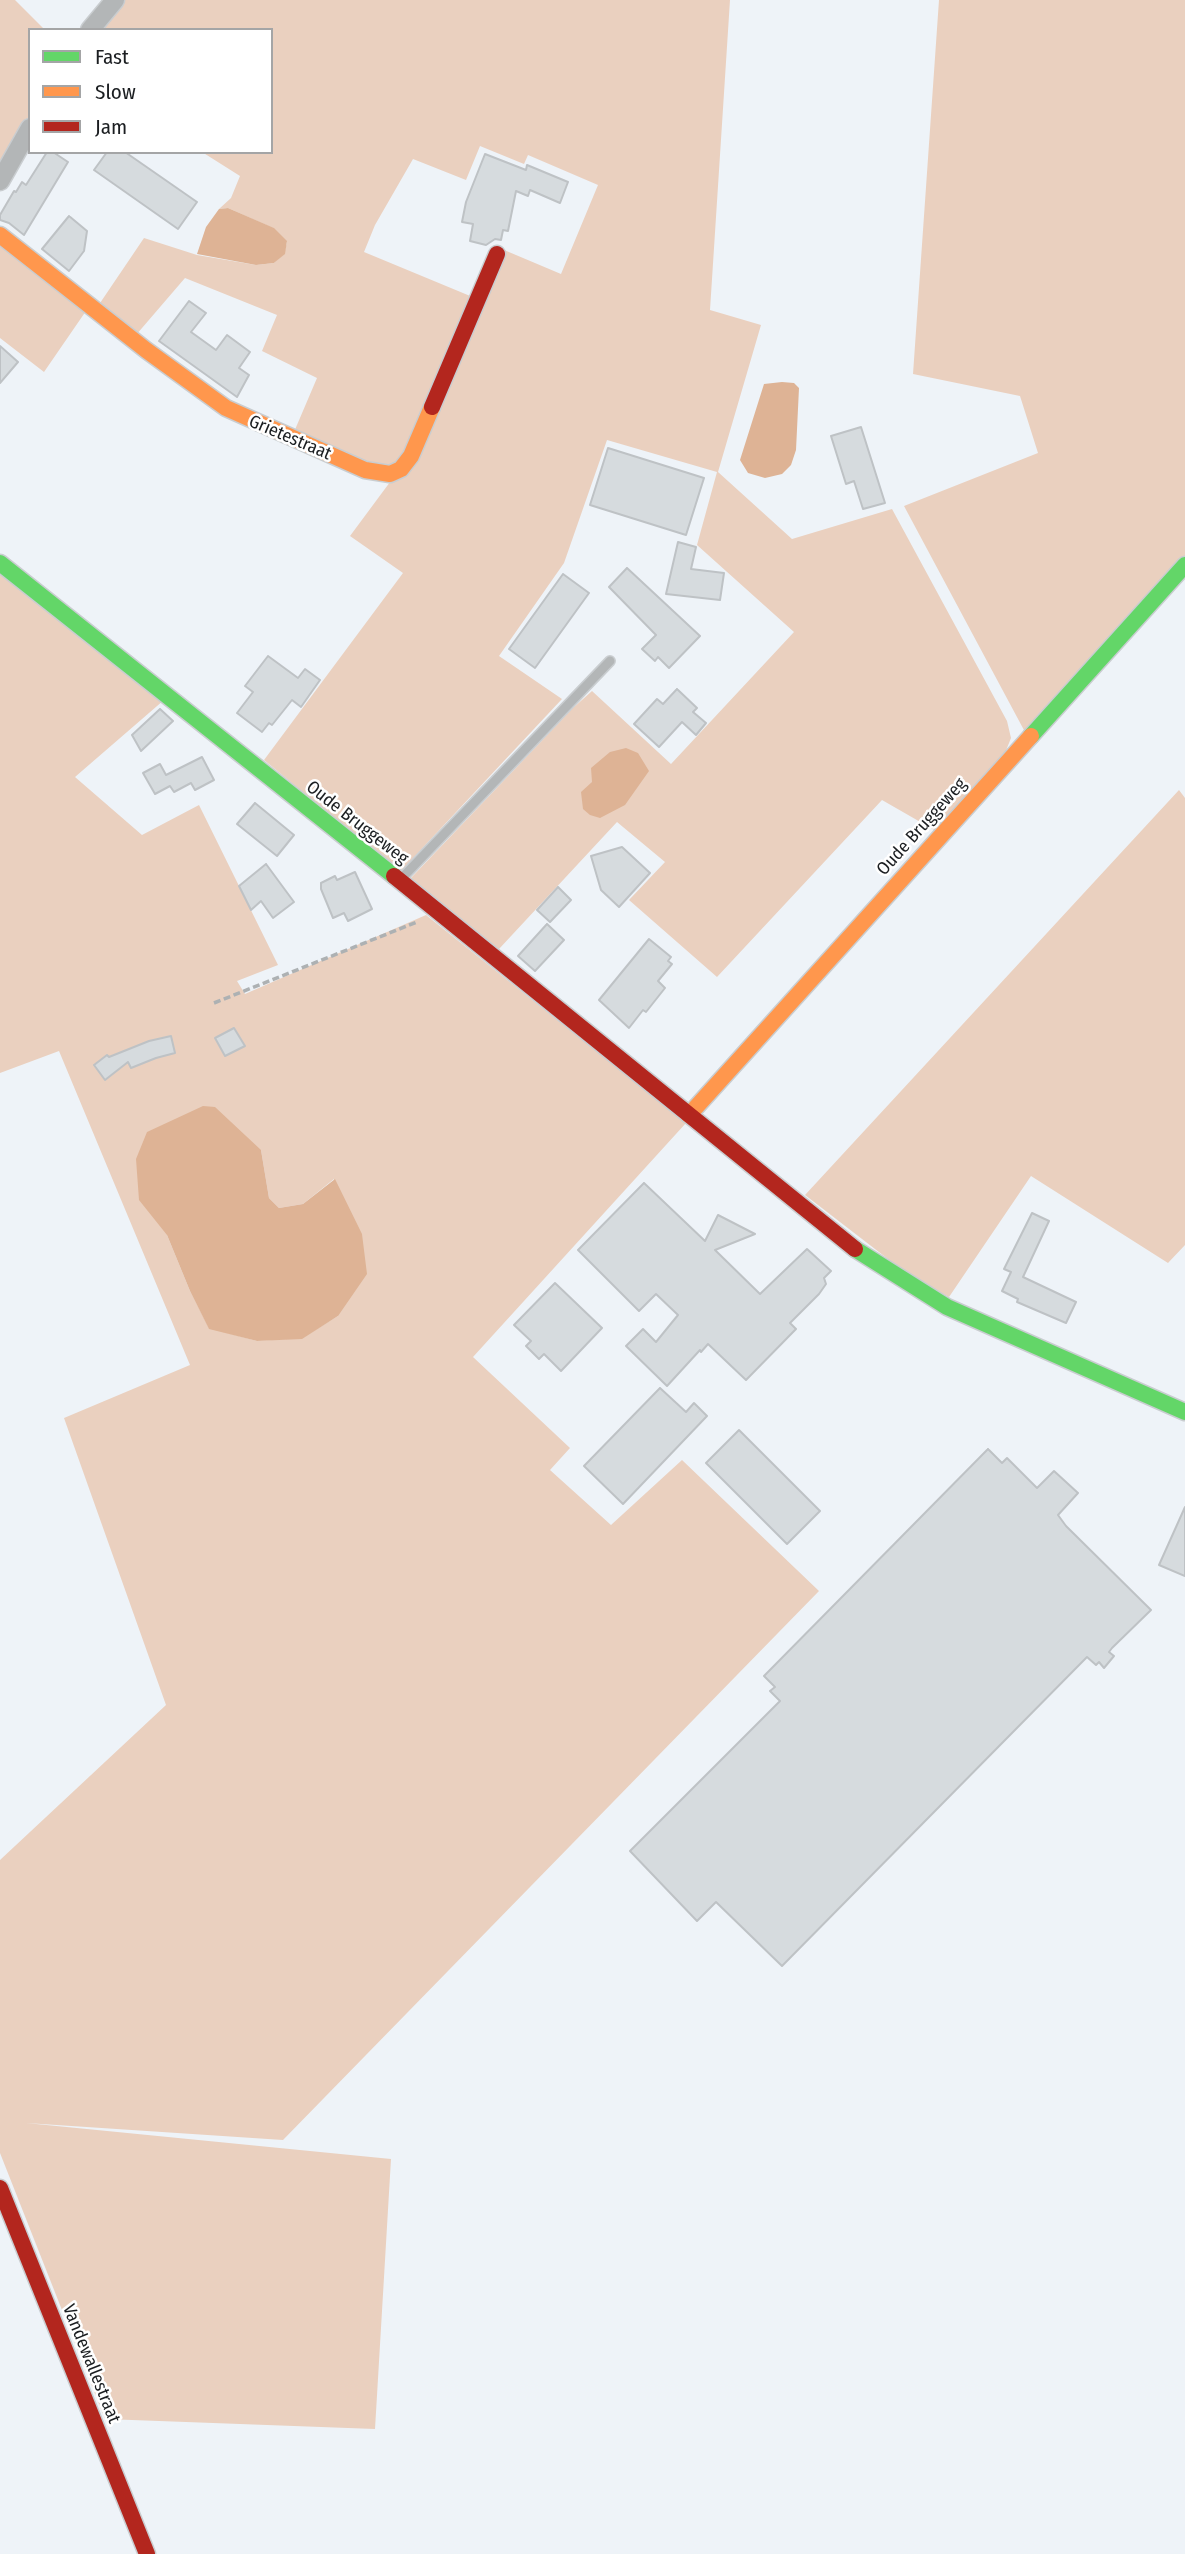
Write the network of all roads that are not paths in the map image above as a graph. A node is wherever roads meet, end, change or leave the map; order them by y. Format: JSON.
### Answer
{"nodes":[{"id":1,"x":114,"y":0,"type":"edge"},
{"id":2,"x":92,"y":28,"type":"edge"},
{"id":3,"x":28,"y":132,"type":"edge"},
{"id":4,"x":0,"y":181,"type":"edge"},
{"id":5,"x":0,"y":235,"type":"edge"},
{"id":6,"x":498,"y":254,"type":"dead end"},
{"id":7,"x":0,"y":563,"type":"edge"},
{"id":8,"x":1185,"y":565,"type":"edge"},
{"id":9,"x":610,"y":660,"type":"dead end"},
{"id":10,"x":400,"y":881,"type":"junction"},
{"id":11,"x":689,"y":1115,"type":"junction"},
{"id":12,"x":1185,"y":1412,"type":"edge"},
{"id":13,"x":0,"y":2188,"type":"edge"},
{"id":14,"x":147,"y":2554,"type":"edge"}],
"edges":[{"from":1,"to":2,"type":"street"},
{"from":3,"to":4,"type":"street"},
{"from":5,"to":6,"type":"street","name":"Grietestraat"},
{"from":7,"to":10,"type":"street","name":"Oude Bruggeweg"},
{"from":8,"to":11,"type":"street","name":"Oude Bruggeweg"},
{"from":9,"to":10,"type":"lane"},
{"from":10,"to":11,"type":"street","name":"Oude Bruggeweg"},
{"from":11,"to":12,"type":"street","name":"Oude Bruggeweg"},
{"from":13,"to":14,"type":"street","name":"Vandewallestraat"}]}
